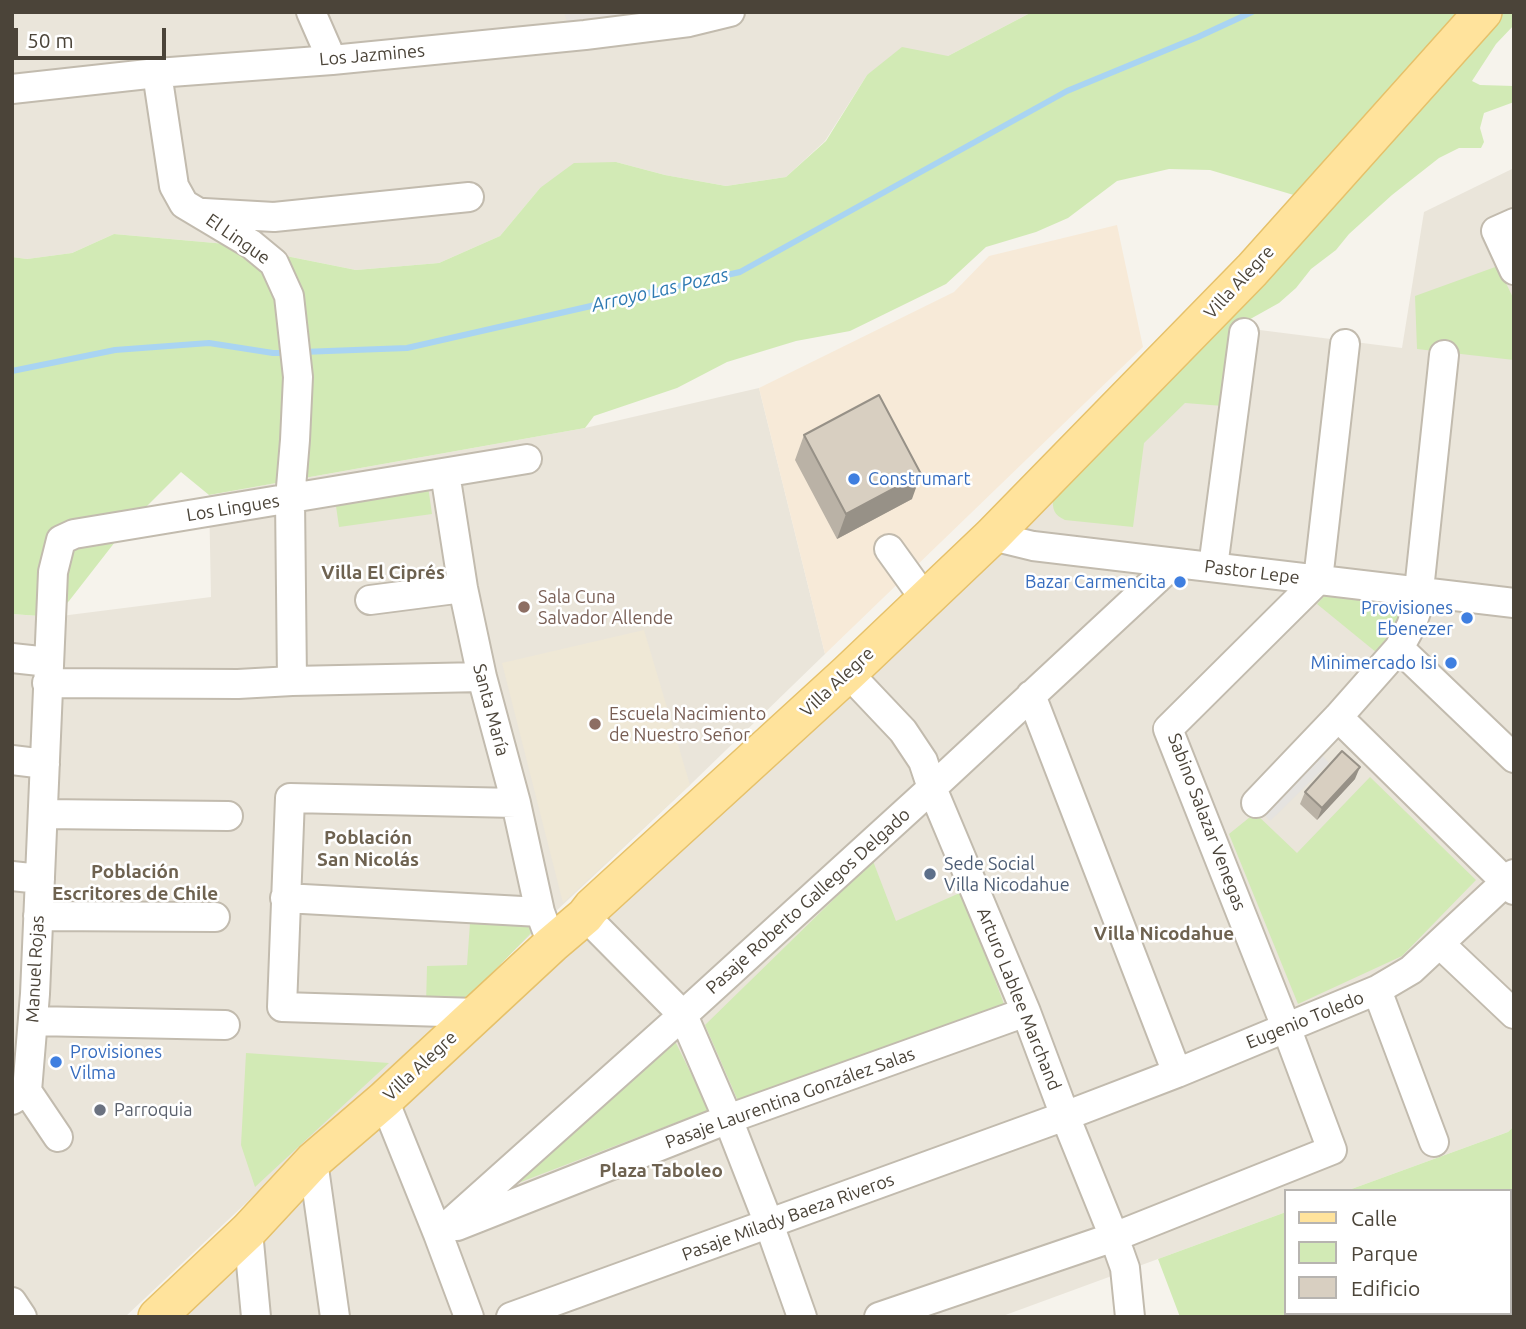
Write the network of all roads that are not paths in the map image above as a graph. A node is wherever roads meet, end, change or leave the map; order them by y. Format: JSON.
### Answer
{"nodes":[{"id":1,"x":311,"y":12,"type":"edge"},
{"id":2,"x":730,"y":12,"type":"edge"},
{"id":3,"x":1483,"y":12,"type":"edge"},
{"id":4,"x":688,"y":17,"type":"edge"},
{"id":5,"x":332,"y":60,"type":"junction"},
{"id":6,"x":157,"y":73,"type":"junction"},
{"id":7,"x":12,"y":89,"type":"edge"},
{"id":8,"x":469,"y":197,"type":"dead end"},
{"id":9,"x":201,"y":213,"type":"junction"},
{"id":10,"x":1505,"y":227,"type":"edge"},
{"id":11,"x":1514,"y":270,"type":"edge"},
{"id":12,"x":1244,"y":333,"type":"dead end"},
{"id":13,"x":1345,"y":344,"type":"dead end"},
{"id":14,"x":1444,"y":355,"type":"dead end"},
{"id":15,"x":527,"y":459,"type":"dead end"},
{"id":16,"x":445,"y":473,"type":"junction"},
{"id":17,"x":289,"y":499,"type":"junction"},
{"id":18,"x":992,"y":536,"type":"junction"},
{"id":19,"x":889,"y":549,"type":"dead end"},
{"id":20,"x":1174,"y":563,"type":"junction"},
{"id":21,"x":1213,"y":567,"type":"junction"},
{"id":22,"x":1318,"y":580,"type":"junction"},
{"id":23,"x":463,"y":588,"type":"junction"},
{"id":24,"x":1418,"y":592,"type":"junction"},
{"id":25,"x":925,"y":599,"type":"junction"},
{"id":26,"x":370,"y":600,"type":"dead end"},
{"id":27,"x":1514,"y":603,"type":"edge"},
{"id":28,"x":1399,"y":648,"type":"junction"},
{"id":29,"x":12,"y":658,"type":"edge"},
{"id":30,"x":48,"y":673,"type":"junction"},
{"id":31,"x":848,"y":673,"type":"junction"},
{"id":32,"x":482,"y":677,"type":"junction"},
{"id":33,"x":292,"y":681,"type":"junction"},
{"id":34,"x":1031,"y":695,"type":"junction"},
{"id":35,"x":1338,"y":717,"type":"junction"},
{"id":36,"x":1514,"y":758,"type":"edge"},
{"id":37,"x":12,"y":760,"type":"edge"},
{"id":38,"x":45,"y":764,"type":"junction"},
{"id":39,"x":932,"y":788,"type":"junction"},
{"id":40,"x":516,"y":803,"type":"junction"},
{"id":41,"x":1256,"y":803,"type":"dead end"},
{"id":42,"x":43,"y":814,"type":"junction"},
{"id":43,"x":228,"y":816,"type":"dead end"},
{"id":44,"x":12,"y":876,"type":"edge"},
{"id":45,"x":40,"y":879,"type":"junction"},
{"id":46,"x":1511,"y":881,"type":"edge"},
{"id":47,"x":285,"y":898,"type":"junction"},
{"id":48,"x":38,"y":916,"type":"junction"},
{"id":49,"x":215,"y":916,"type":"dead end"},
{"id":50,"x":585,"y":916,"type":"junction"},
{"id":51,"x":546,"y":928,"type":"junction"},
{"id":52,"x":1440,"y":944,"type":"junction"},
{"id":53,"x":1377,"y":990,"type":"junction"},
{"id":54,"x":27,"y":1002,"type":"edge"},
{"id":55,"x":1026,"y":1012,"type":"junction"},
{"id":56,"x":477,"y":1013,"type":"junction"},
{"id":57,"x":1514,"y":1014,"type":"edge"},
{"id":58,"x":683,"y":1015,"type":"junction"},
{"id":59,"x":225,"y":1025,"type":"dead end"},
{"id":60,"x":1286,"y":1027,"type":"junction"},
{"id":61,"x":1177,"y":1073,"type":"junction"},
{"id":62,"x":17,"y":1097,"type":"edge"},
{"id":63,"x":384,"y":1100,"type":"junction"},
{"id":64,"x":1065,"y":1116,"type":"junction"},
{"id":65,"x":727,"y":1118,"type":"junction"},
{"id":66,"x":58,"y":1137,"type":"dead end"},
{"id":67,"x":1434,"y":1142,"type":"dead end"},
{"id":68,"x":313,"y":1161,"type":"junction"},
{"id":69,"x":769,"y":1224,"type":"junction"},
{"id":70,"x":248,"y":1231,"type":"junction"},
{"id":71,"x":438,"y":1234,"type":"junction"},
{"id":72,"x":1114,"y":1237,"type":"junction"},
{"id":73,"x":157,"y":1317,"type":"edge"},
{"id":74,"x":256,"y":1317,"type":"edge"},
{"id":75,"x":335,"y":1317,"type":"edge"},
{"id":76,"x":469,"y":1317,"type":"edge"},
{"id":77,"x":511,"y":1317,"type":"edge"},
{"id":78,"x":802,"y":1317,"type":"edge"},
{"id":79,"x":879,"y":1317,"type":"edge"},
{"id":80,"x":1130,"y":1317,"type":"edge"}],
"edges":[{"from":1,"to":5,"type":"street"},
{"from":2,"to":4,"type":"street","name":"Los Jazmines"},
{"from":3,"to":18,"type":"main road","name":"Villa Alegre"},
{"from":4,"to":5,"type":"street","name":"Los Jazmines"},
{"from":5,"to":6,"type":"street","name":"Los Jazmines"},
{"from":6,"to":7,"type":"street","name":"Los Jazmines"},
{"from":6,"to":9,"type":"street","name":"El Lingue"},
{"from":8,"to":9,"type":"street"},
{"from":9,"to":17,"type":"street","name":"El Lingue"},
{"from":10,"to":11,"type":"street"},
{"from":12,"to":21,"type":"street"},
{"from":13,"to":22,"type":"street"},
{"from":14,"to":24,"type":"street"},
{"from":15,"to":16,"type":"street","name":"Los Lingues"},
{"from":16,"to":17,"type":"street","name":"Los Lingues"},
{"from":16,"to":23,"type":"street","name":"Santa María"},
{"from":17,"to":30,"type":"street","name":"Los Lingues"},
{"from":17,"to":33,"type":"street","name":"El Lingue"},
{"from":18,"to":20,"type":"street","name":"Pastor Lepe"},
{"from":18,"to":25,"type":"main road","name":"Villa Alegre"},
{"from":19,"to":25,"type":"street"},
{"from":20,"to":21,"type":"street","name":"Pastor Lepe"},
{"from":20,"to":34,"type":"street","name":"Pasaje Roberto Gallegos Delgado"},
{"from":21,"to":22,"type":"street","name":"Pastor Lepe"},
{"from":22,"to":24,"type":"street","name":"Pastor Lepe"},
{"from":22,"to":60,"type":"street","name":"Sabino Salazar Venegas"},
{"from":23,"to":26,"type":"street"},
{"from":23,"to":32,"type":"street","name":"Santa María"},
{"from":24,"to":27,"type":"street","name":"Pastor Lepe"},
{"from":24,"to":28,"type":"street"},
{"from":25,"to":31,"type":"main road","name":"Villa Alegre"},
{"from":28,"to":35,"type":"street"},
{"from":28,"to":36,"type":"street"},
{"from":29,"to":30,"type":"street"},
{"from":30,"to":33,"type":"street"},
{"from":30,"to":38,"type":"street","name":"Manuel Rojas"},
{"from":31,"to":39,"type":"street","name":"Arturo Lablee Marchand"},
{"from":31,"to":50,"type":"main road","name":"Villa Alegre"},
{"from":32,"to":33,"type":"street"},
{"from":32,"to":40,"type":"street","name":"Santa María"},
{"from":34,"to":39,"type":"street","name":"Pasaje Roberto Gallegos Delgado"},
{"from":34,"to":61,"type":"street"},
{"from":35,"to":41,"type":"street"},
{"from":35,"to":46,"type":"street"},
{"from":37,"to":38,"type":"street"},
{"from":38,"to":42,"type":"street","name":"Manuel Rojas"},
{"from":39,"to":55,"type":"street","name":"Arturo Lablee Marchand"},
{"from":39,"to":58,"type":"street","name":"Pasaje Roberto Gallegos Delgado"},
{"from":40,"to":47,"type":"street"},
{"from":40,"to":51,"type":"street","name":"Santa María"},
{"from":42,"to":43,"type":"street"},
{"from":42,"to":45,"type":"street","name":"Manuel Rojas"},
{"from":44,"to":45,"type":"street"},
{"from":45,"to":48,"type":"street","name":"Manuel Rojas"},
{"from":46,"to":52,"type":"street","name":"Eugenio Toledo"},
{"from":47,"to":51,"type":"street"},
{"from":47,"to":56,"type":"street"},
{"from":48,"to":49,"type":"street"},
{"from":48,"to":54,"type":"street","name":"Manuel Rojas"},
{"from":50,"to":51,"type":"main road","name":"Villa Alegre"},
{"from":50,"to":58,"type":"street"},
{"from":51,"to":56,"type":"main road","name":"Villa Alegre"},
{"from":52,"to":53,"type":"street","name":"Eugenio Toledo"},
{"from":52,"to":57,"type":"street"},
{"from":53,"to":60,"type":"street","name":"Eugenio Toledo"},
{"from":53,"to":67,"type":"street"},
{"from":54,"to":59,"type":"street"},
{"from":54,"to":62,"type":"street","name":"Manuel Rojas"},
{"from":55,"to":64,"type":"street","name":"Arturo Lablee Marchand"},
{"from":55,"to":65,"type":"street","name":"Pasaje Laurentina González Salas"},
{"from":56,"to":63,"type":"main road","name":"Villa Alegre"},
{"from":58,"to":65,"type":"street"},
{"from":58,"to":71,"type":"street","name":"Pasaje Roberto Gallegos Delgado"},
{"from":60,"to":61,"type":"street","name":"Eugenio Toledo"},
{"from":60,"to":72,"type":"street","name":"Sabino Salazar Venegas"},
{"from":61,"to":64,"type":"street","name":"Eugenio Toledo"},
{"from":62,"to":66,"type":"street"},
{"from":63,"to":68,"type":"main road","name":"Villa Alegre"},
{"from":63,"to":71,"type":"street"},
{"from":64,"to":69,"type":"street","name":"Pasaje Milady Baeza Riveros"},
{"from":64,"to":72,"type":"street","name":"Arturo Lablee Marchand"},
{"from":65,"to":69,"type":"street"},
{"from":65,"to":71,"type":"street","name":"Pasaje Laurentina González Salas"},
{"from":68,"to":70,"type":"main road","name":"Villa Alegre"},
{"from":68,"to":75,"type":"street"},
{"from":69,"to":77,"type":"street","name":"Pasaje Milady Baeza Riveros"},
{"from":69,"to":78,"type":"street"},
{"from":70,"to":73,"type":"main road","name":"Villa Alegre"},
{"from":70,"to":74,"type":"street"},
{"from":71,"to":76,"type":"street"},
{"from":72,"to":79,"type":"street"},
{"from":72,"to":80,"type":"street","name":"Arturo Lablee Marchand"}]}
